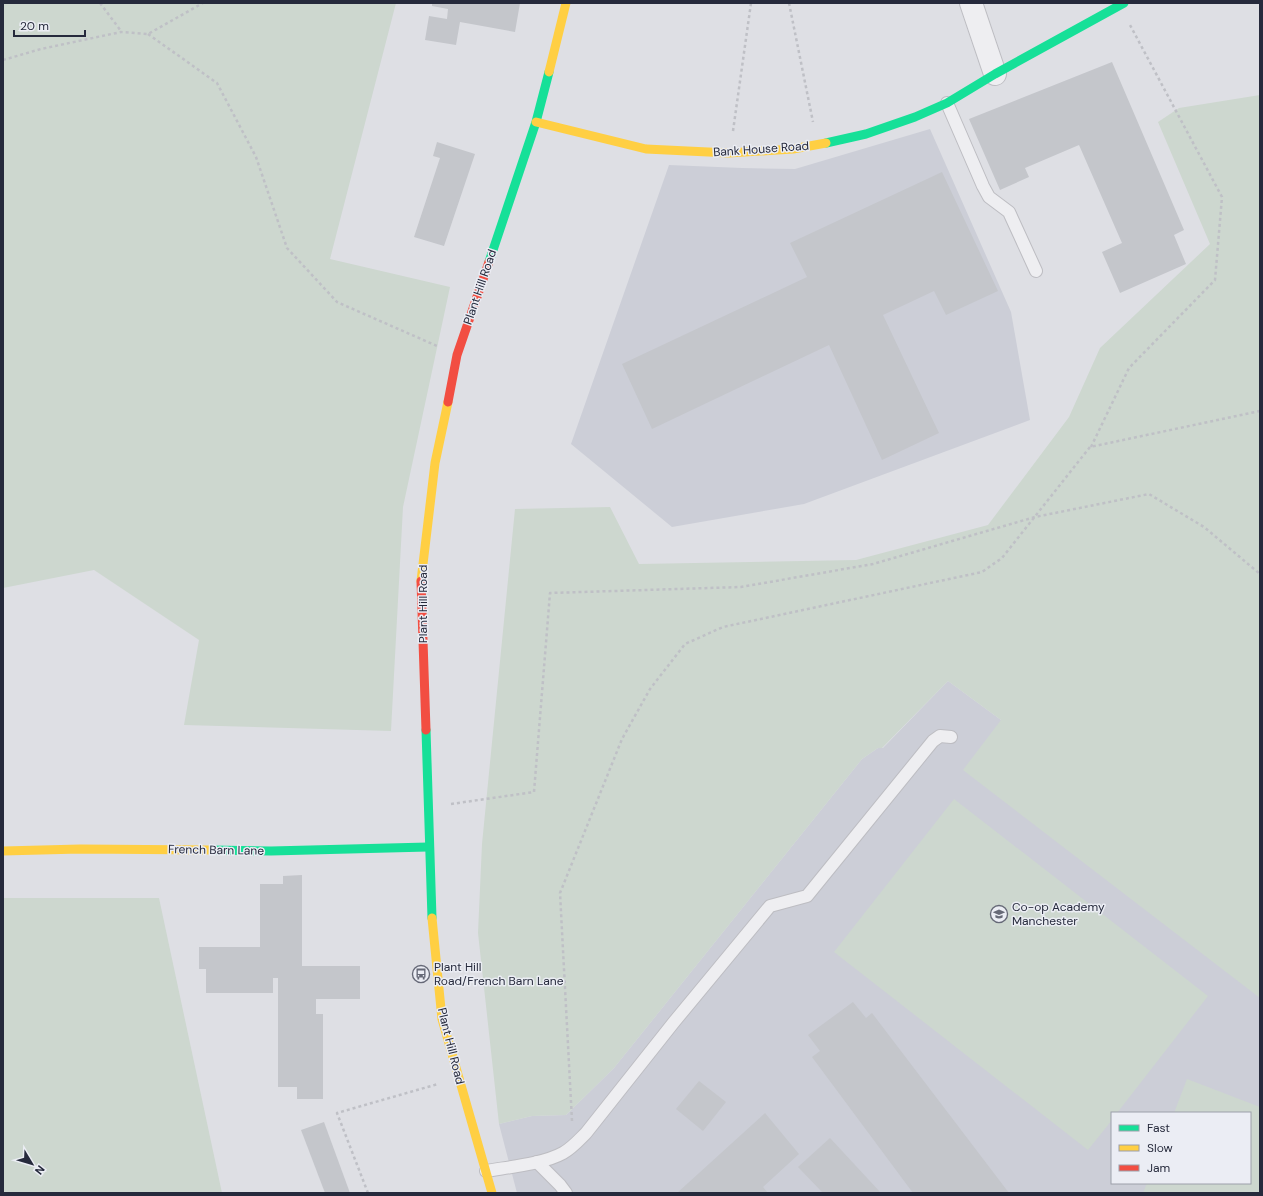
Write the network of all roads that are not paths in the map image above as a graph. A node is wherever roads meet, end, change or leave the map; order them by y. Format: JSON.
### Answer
{"nodes":[{"id":1,"x":566,"y":3,"type":"edge"},
{"id":2,"x":971,"y":3,"type":"edge"},
{"id":3,"x":1122,"y":4,"type":"edge"},
{"id":4,"x":995,"y":74,"type":"junction"},
{"id":5,"x":947,"y":103,"type":"junction"},
{"id":6,"x":536,"y":122,"type":"junction"},
{"id":7,"x":1036,"y":271,"type":"dead end"},
{"id":8,"x":951,"y":738,"type":"dead end"},
{"id":9,"x":428,"y":847,"type":"junction"},
{"id":10,"x":3,"y":851,"type":"edge"},
{"id":11,"x":537,"y":1162,"type":"junction"},
{"id":12,"x":486,"y":1171,"type":"junction"},
{"id":13,"x":492,"y":1193,"type":"edge"},
{"id":14,"x":566,"y":1193,"type":"edge"}],
"edges":[{"from":1,"to":6,"type":"street","name":"Plant Hill Road"},
{"from":2,"to":4,"type":"street"},
{"from":3,"to":4,"type":"street","name":"Bank House Road"},
{"from":4,"to":5,"type":"street","name":"Bank House Road"},
{"from":5,"to":6,"type":"street","name":"Bank House Road"},
{"from":5,"to":7,"type":"lane"},
{"from":6,"to":9,"type":"street","name":"Plant Hill Road"},
{"from":8,"to":11,"type":"lane"},
{"from":9,"to":10,"type":"street","name":"French Barn Lane"},
{"from":9,"to":12,"type":"street","name":"Plant Hill Road"},
{"from":11,"to":12,"type":"lane"},
{"from":11,"to":14,"type":"lane"},
{"from":12,"to":13,"type":"street","name":"Plant Hill Road"}]}
